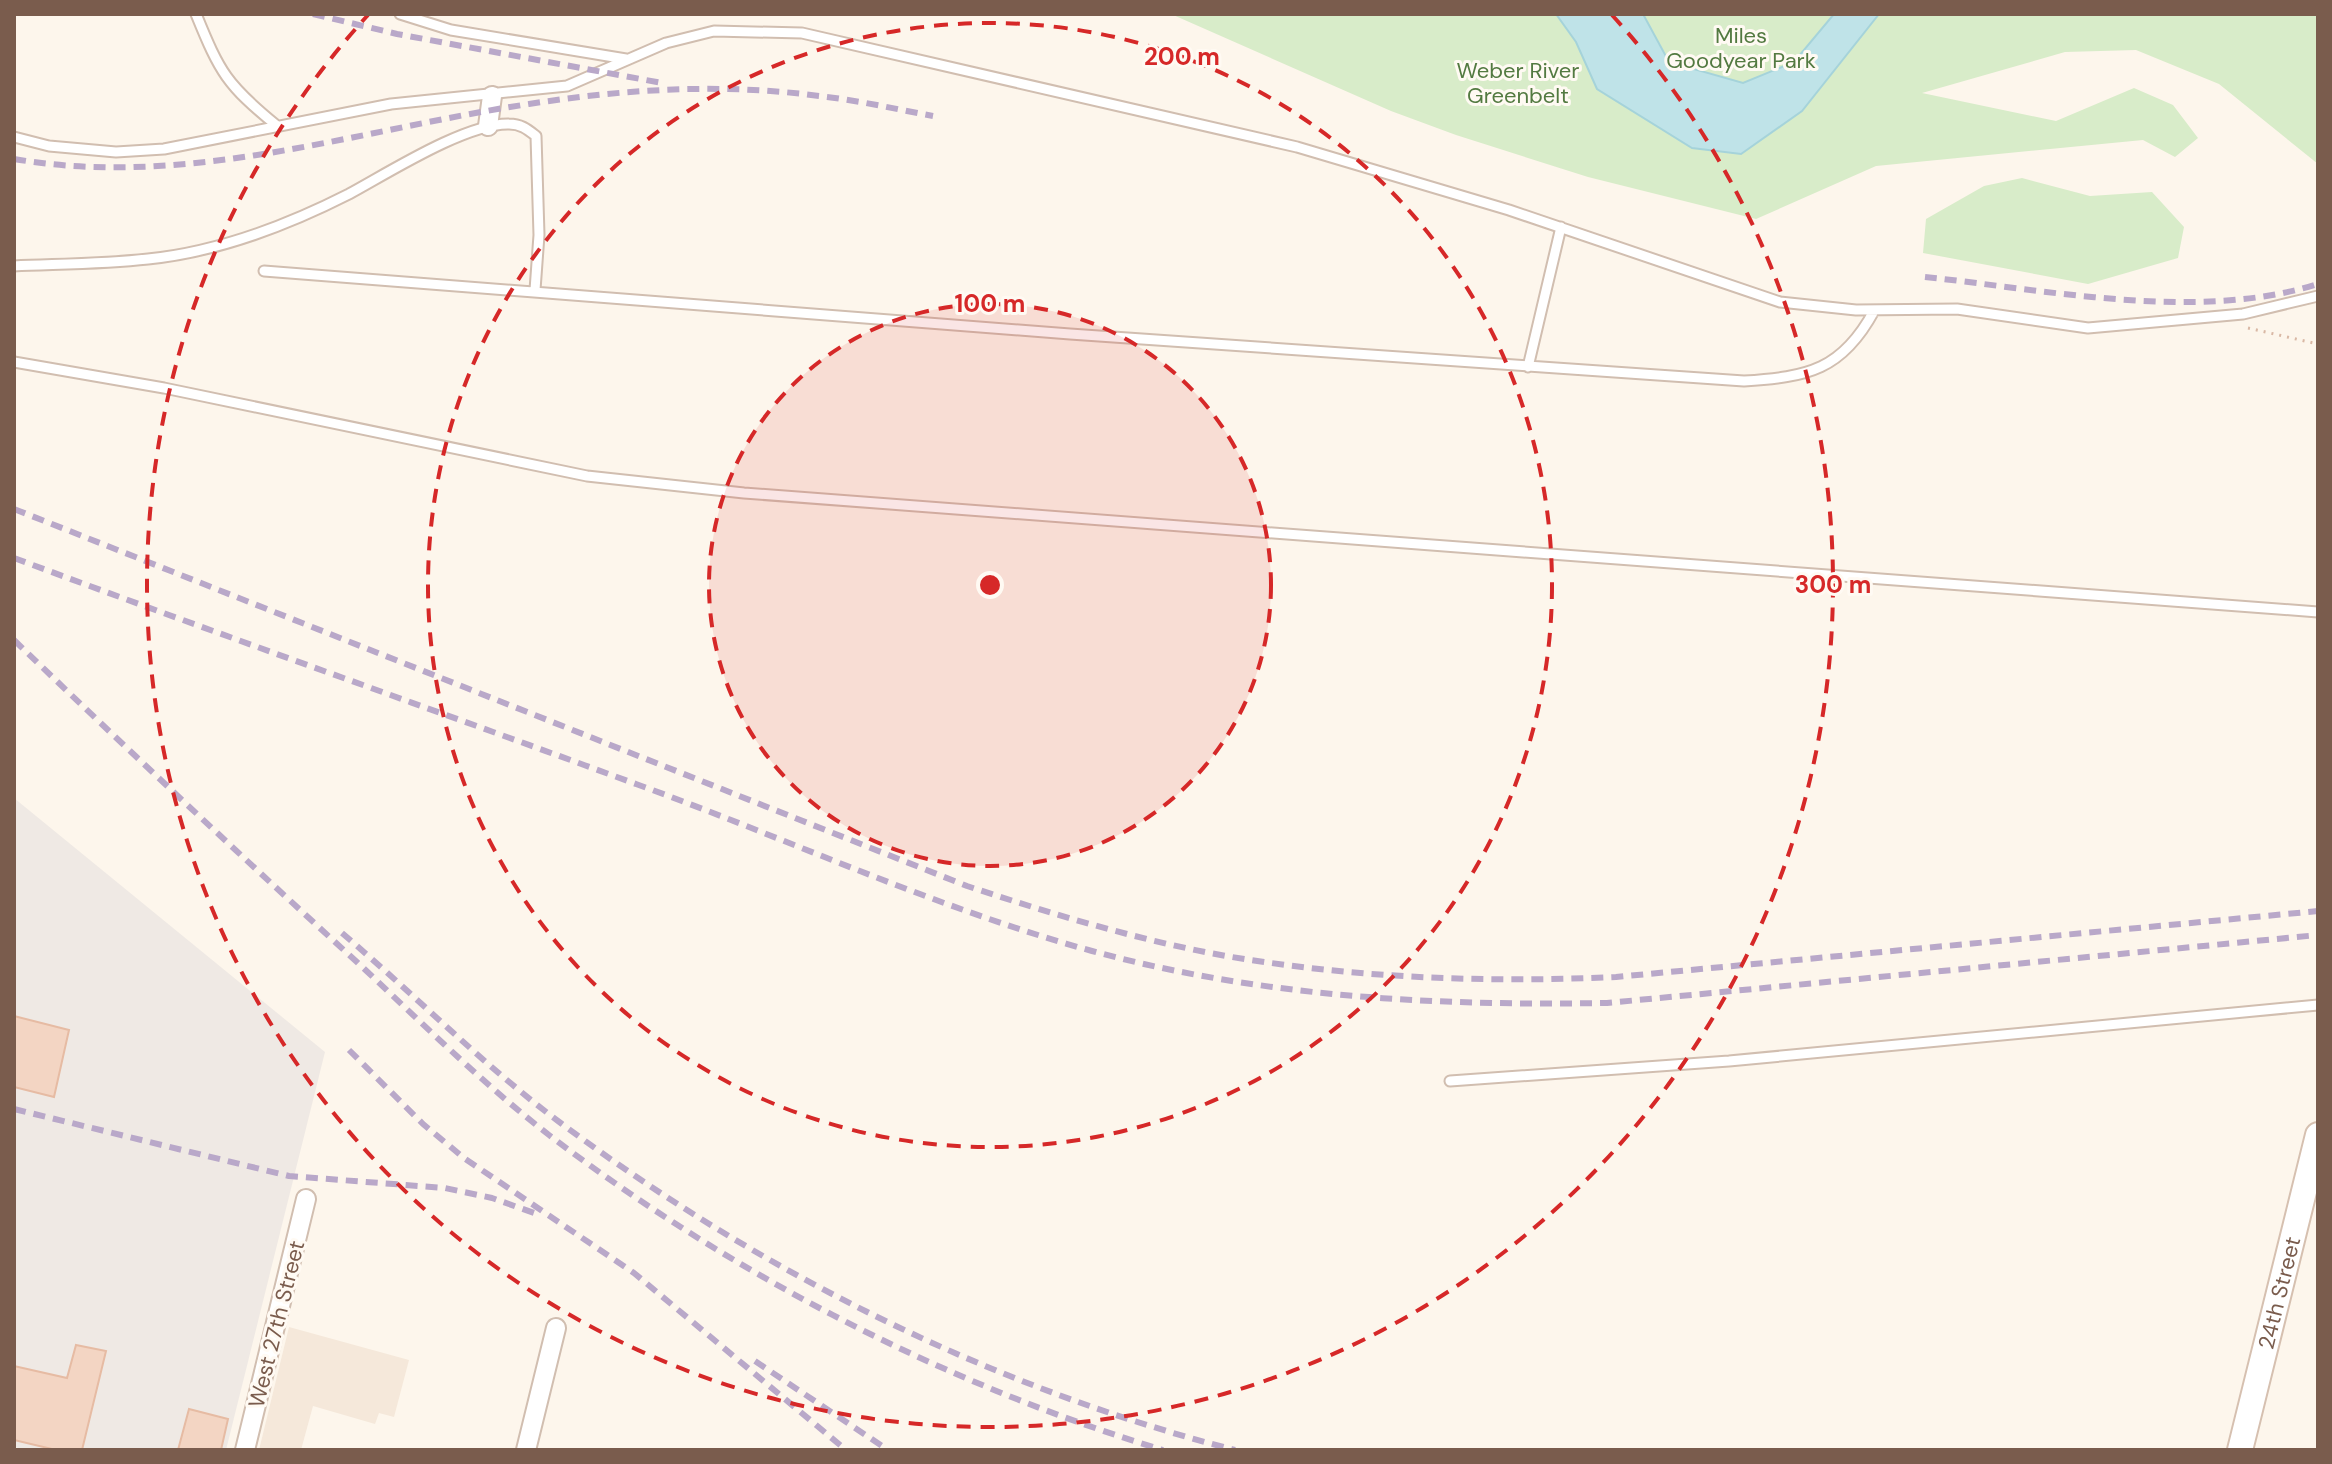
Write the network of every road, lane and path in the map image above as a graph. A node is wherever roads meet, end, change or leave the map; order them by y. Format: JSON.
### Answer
{"nodes":[{"id":1,"x":196,"y":14,"type":"edge"},
{"id":2,"x":400,"y":14,"type":"edge"},
{"id":3,"x":629,"y":59,"type":"junction"},
{"id":4,"x":492,"y":96,"type":"junction"},
{"id":5,"x":276,"y":125,"type":"junction"},
{"id":6,"x":488,"y":126,"type":"junction"},
{"id":7,"x":14,"y":137,"type":"edge"},
{"id":8,"x":1561,"y":227,"type":"junction"},
{"id":9,"x":14,"y":266,"type":"edge"},
{"id":10,"x":264,"y":271,"type":"dead end"},
{"id":11,"x":535,"y":290,"type":"junction"},
{"id":12,"x":2318,"y":296,"type":"edge"},
{"id":13,"x":1874,"y":311,"type":"junction"},
{"id":14,"x":2248,"y":328,"type":"dead end"},
{"id":15,"x":2318,"y":344,"type":"edge"},
{"id":16,"x":14,"y":362,"type":"edge"},
{"id":17,"x":1528,"y":367,"type":"junction"},
{"id":18,"x":2318,"y":612,"type":"edge"},
{"id":19,"x":2318,"y":1005,"type":"edge"},
{"id":20,"x":1450,"y":1081,"type":"dead end"},
{"id":21,"x":2318,"y":1135,"type":"edge"},
{"id":22,"x":306,"y":1199,"type":"dead end"},
{"id":23,"x":556,"y":1328,"type":"dead end"},
{"id":24,"x":245,"y":1450,"type":"edge"},
{"id":25,"x":526,"y":1450,"type":"edge"},
{"id":26,"x":2240,"y":1450,"type":"edge"}],
"edges":[{"from":1,"to":5,"type":"lane"},
{"from":2,"to":3,"type":"lane"},
{"from":3,"to":4,"type":"lane"},
{"from":3,"to":8,"type":"lane"},
{"from":4,"to":5,"type":"lane"},
{"from":4,"to":6,"type":"street"},
{"from":5,"to":7,"type":"lane"},
{"from":6,"to":9,"type":"lane"},
{"from":6,"to":11,"type":"lane"},
{"from":8,"to":13,"type":"lane"},
{"from":8,"to":17,"type":"lane"},
{"from":10,"to":11,"type":"lane"},
{"from":11,"to":17,"type":"lane"},
{"from":12,"to":13,"type":"lane"},
{"from":13,"to":17,"type":"lane"},
{"from":14,"to":15,"type":"path"},
{"from":16,"to":18,"type":"lane"},
{"from":19,"to":20,"type":"lane"},
{"from":21,"to":26,"type":"main road","name":"24th Street"},
{"from":22,"to":24,"type":"street","name":"West 27th Street"},
{"from":23,"to":25,"type":"street"}]}
